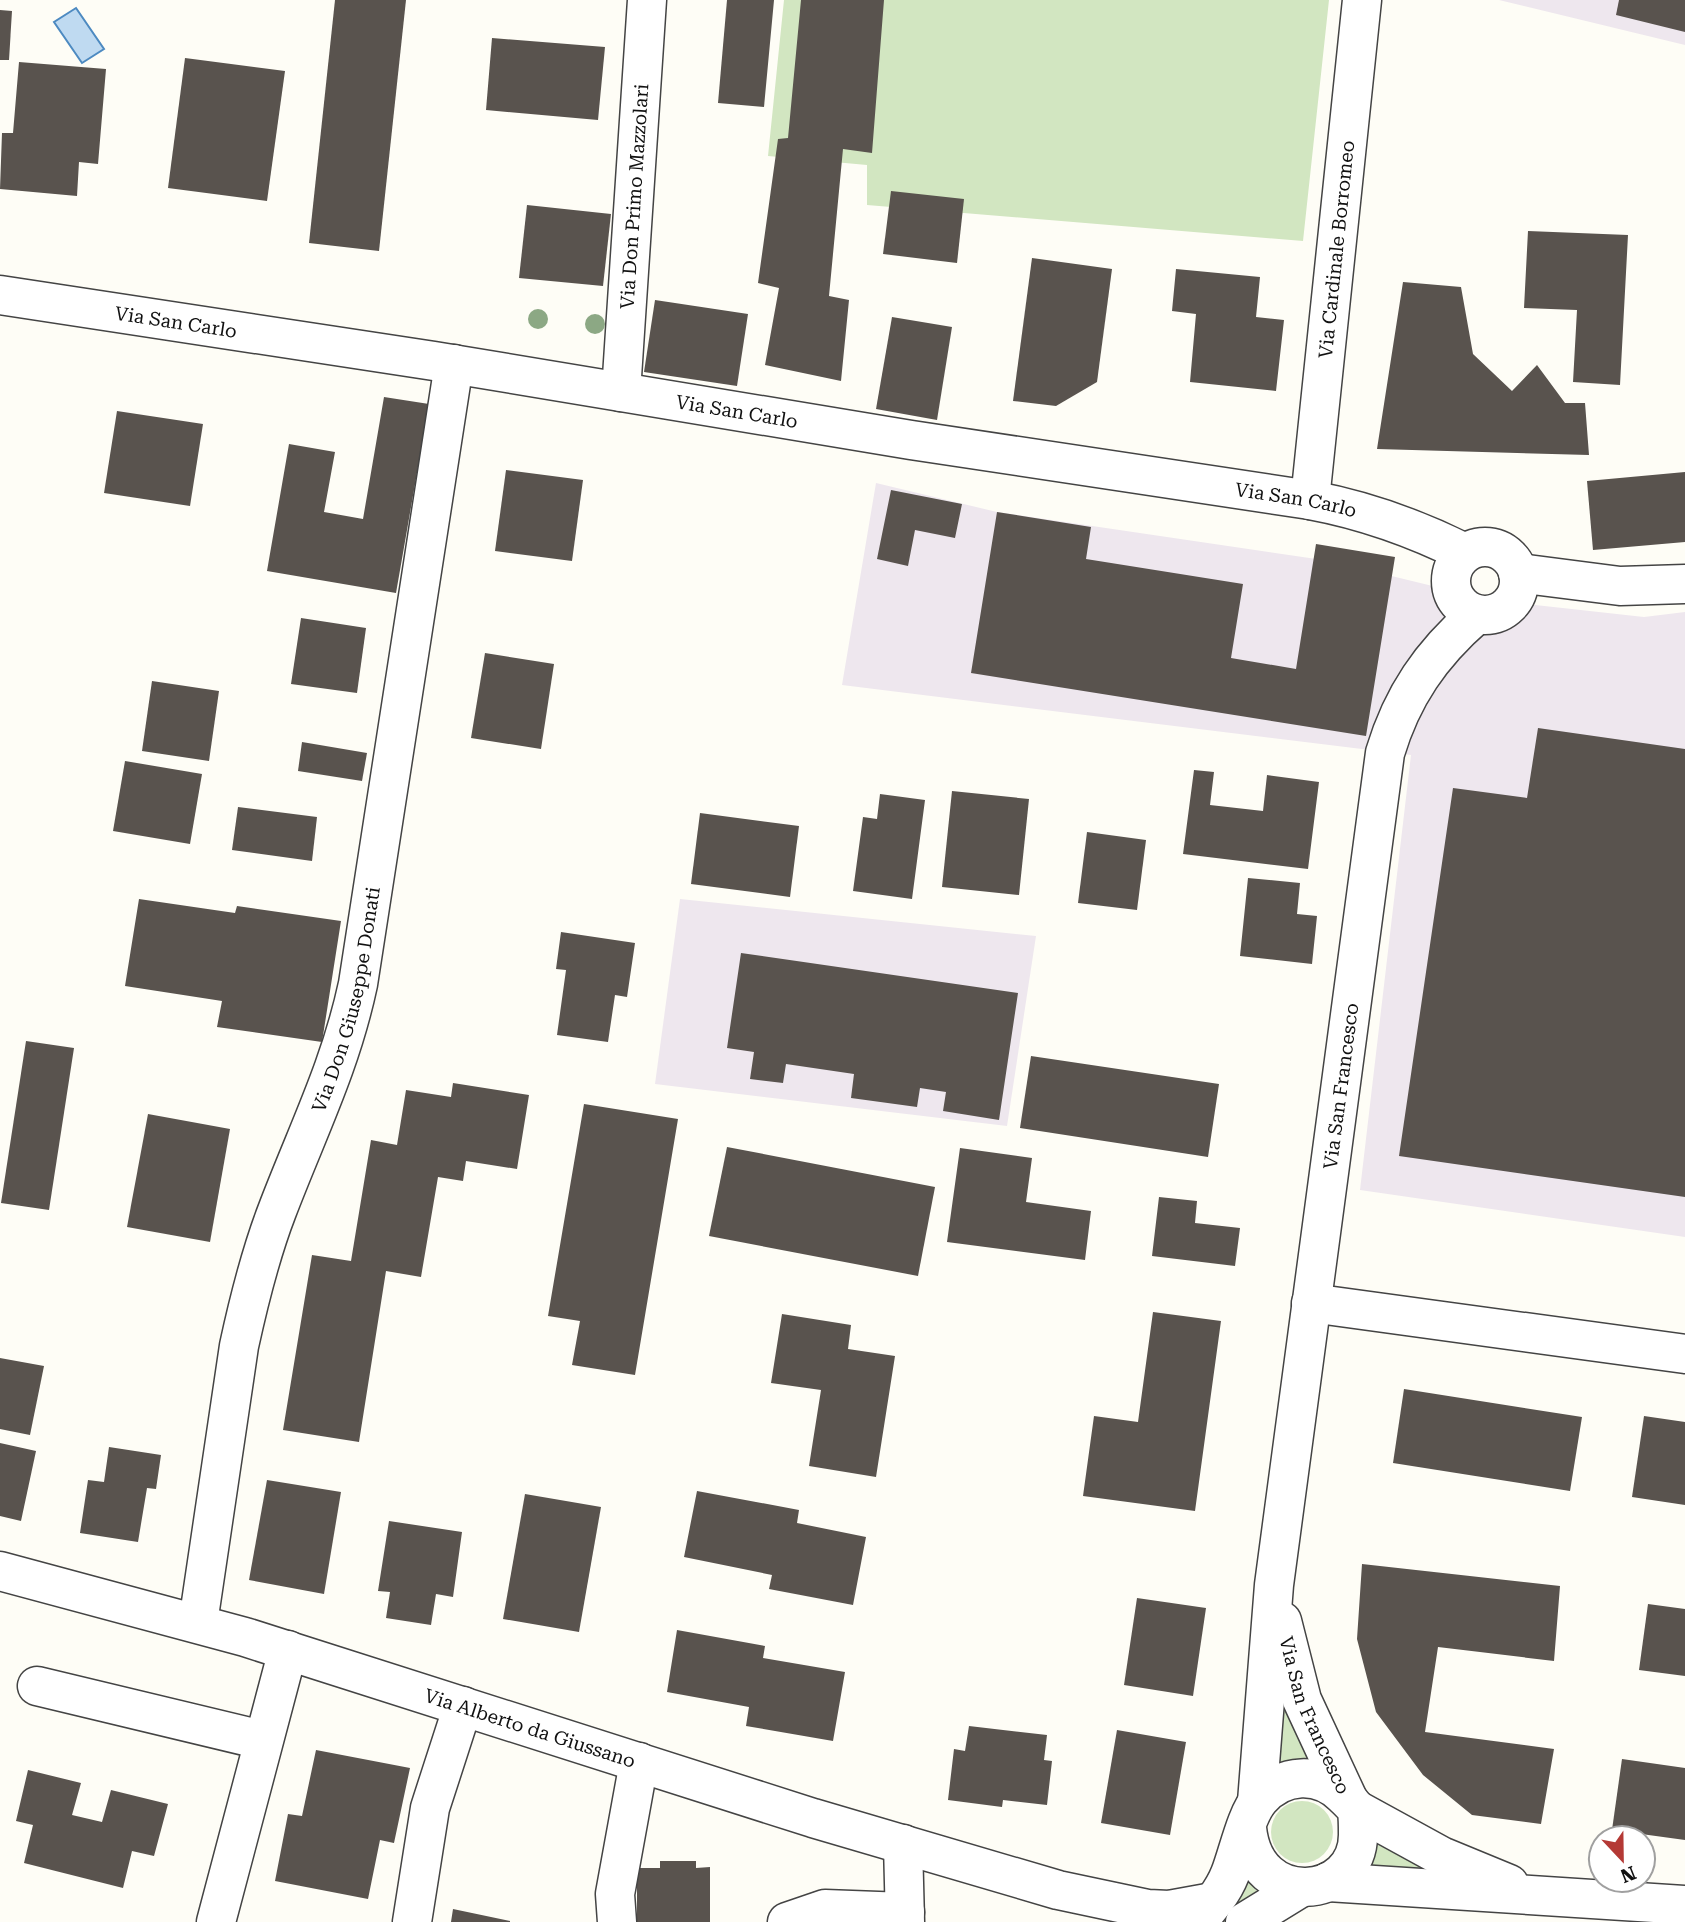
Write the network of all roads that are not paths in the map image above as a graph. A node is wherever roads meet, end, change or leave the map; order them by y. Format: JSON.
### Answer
{"nodes":[{"id":1,"x":647,"y":0,"type":"edge"},
{"id":2,"x":1362,"y":0,"type":"edge"},
{"id":3,"x":0,"y":295,"type":"edge"},
{"id":4,"x":454,"y":364,"type":"junction"},
{"id":5,"x":621,"y":392,"type":"junction"},
{"id":6,"x":1310,"y":500,"type":"junction"},
{"id":7,"x":1465,"y":553,"type":"junction"},
{"id":8,"x":1518,"y":573,"type":"junction"},
{"id":9,"x":1685,"y":584,"type":"edge"},
{"id":10,"x":1476,"y":615,"type":"junction"},
{"id":11,"x":1311,"y":1303,"type":"junction"},
{"id":12,"x":1685,"y":1354,"type":"edge"},
{"id":13,"x":0,"y":1571,"type":"edge"},
{"id":14,"x":1274,"y":1585,"type":"junction"},
{"id":15,"x":198,"y":1623,"type":"junction"},
{"id":16,"x":288,"y":1650,"type":"junction"},
{"id":17,"x":37,"y":1686,"type":"dead end"},
{"id":18,"x":463,"y":1706,"type":"junction"},
{"id":19,"x":262,"y":1740,"type":"junction"},
{"id":20,"x":639,"y":1762,"type":"junction"},
{"id":21,"x":1353,"y":1806,"type":"junction"},
{"id":22,"x":1252,"y":1815,"type":"junction"},
{"id":23,"x":903,"y":1844,"type":"junction"},
{"id":24,"x":1314,"y":1885,"type":"junction"},
{"id":25,"x":1058,"y":1890,"type":"junction"},
{"id":26,"x":1534,"y":1894,"type":"junction"},
{"id":27,"x":1685,"y":1905,"type":"edge"},
{"id":28,"x":1205,"y":1912,"type":"edge"},
{"id":29,"x":905,"y":1917,"type":"edge"},
{"id":30,"x":216,"y":1922,"type":"edge"},
{"id":31,"x":412,"y":1922,"type":"edge"},
{"id":32,"x":617,"y":1922,"type":"edge"},
{"id":33,"x":787,"y":1922,"type":"edge"},
{"id":34,"x":1107,"y":1922,"type":"edge"},
{"id":35,"x":1245,"y":1922,"type":"edge"}],
"edges":[{"from":1,"to":5,"type":"street","name":"Via Don Primo Mazzolari"},
{"from":2,"to":6,"type":"street","name":"Via Cardinale Borromeo"},
{"from":3,"to":4,"type":"street","name":"Via San Carlo"},
{"from":4,"to":5,"type":"street","name":"Via San Carlo"},
{"from":4,"to":15,"type":"street","name":"Via Don Giuseppe Donati"},
{"from":5,"to":6,"type":"street","name":"Via San Carlo"},
{"from":6,"to":7,"type":"street","name":"Via San Carlo"},
{"from":7,"to":8,"type":"street"},
{"from":7,"to":10,"type":"street"},
{"from":8,"to":9,"type":"street"},
{"from":8,"to":10,"type":"street","name":"Via San Francesco"},
{"from":10,"to":11,"type":"street","name":"Via San Francesco"},
{"from":11,"to":12,"type":"street"},
{"from":11,"to":14,"type":"street","name":"Via San Francesco"},
{"from":13,"to":15,"type":"street","name":"Via Alberto da Giussano"},
{"from":14,"to":21,"type":"street","name":"Via San Francesco"},
{"from":14,"to":22,"type":"street","name":"Via San Francesco"},
{"from":15,"to":16,"type":"street","name":"Via Alberto da Giussano"},
{"from":16,"to":18,"type":"street","name":"Via Alberto da Giussano"},
{"from":16,"to":19,"type":"street"},
{"from":17,"to":19,"type":"street"},
{"from":18,"to":20,"type":"street","name":"Via Alberto da Giussano"},
{"from":18,"to":31,"type":"street"},
{"from":19,"to":30,"type":"street"},
{"from":20,"to":23,"type":"street","name":"Via Alberto da Giussano"},
{"from":20,"to":32,"type":"street"},
{"from":21,"to":22,"type":"street"},
{"from":21,"to":24,"type":"street"},
{"from":21,"to":26,"type":"street"},
{"from":22,"to":24,"type":"street"},
{"from":22,"to":28,"type":"street"},
{"from":23,"to":25,"type":"street","name":"Via Alberto da Giussano"},
{"from":23,"to":29,"type":"street"},
{"from":24,"to":26,"type":"street"},
{"from":24,"to":35,"type":"street"},
{"from":25,"to":28,"type":"street","name":"Via Alberto da Giussano"},
{"from":25,"to":34,"type":"street","name":"Via Alberto da Giussano"},
{"from":26,"to":27,"type":"street"},
{"from":29,"to":33,"type":"street"}]}
